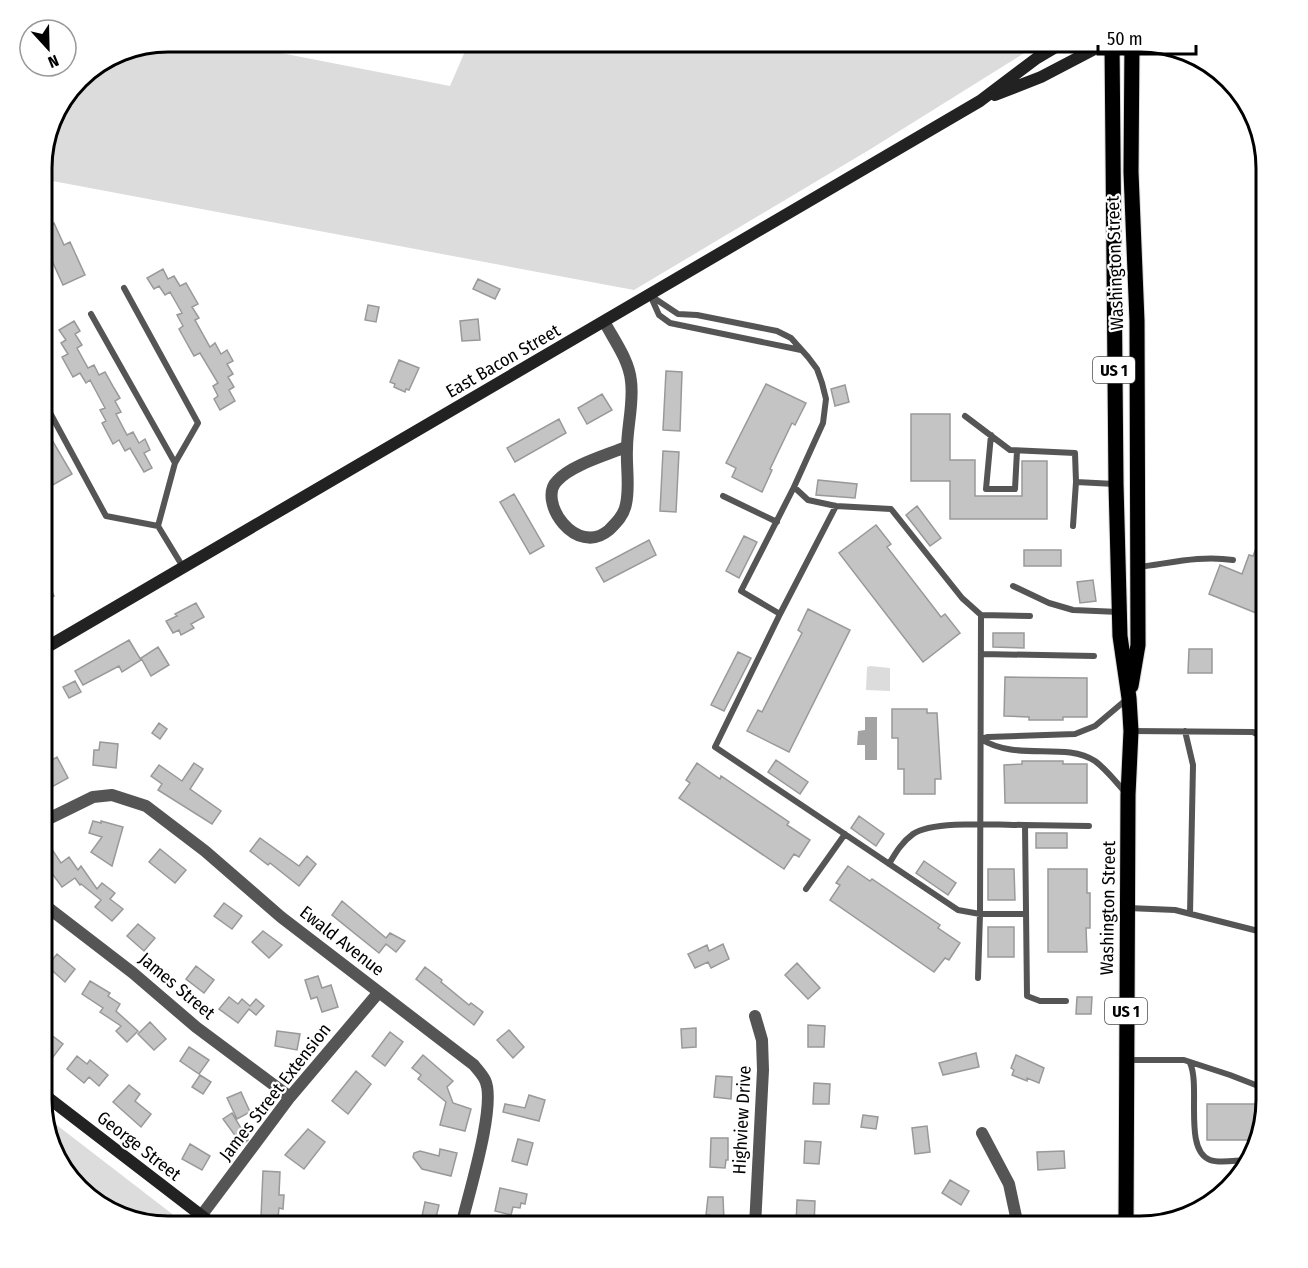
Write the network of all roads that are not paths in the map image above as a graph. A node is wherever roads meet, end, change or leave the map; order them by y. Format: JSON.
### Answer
{"nodes":[{"id":1,"x":1046,"y":53,"type":"edge"},
{"id":2,"x":1088,"y":53,"type":"edge"},
{"id":3,"x":1110,"y":53,"type":"edge"},
{"id":4,"x":1132,"y":53,"type":"edge"},
{"id":5,"x":980,"y":101,"type":"junction"},
{"id":6,"x":124,"y":288,"type":"dead end"},
{"id":7,"x":651,"y":296,"type":"junction"},
{"id":8,"x":91,"y":314,"type":"dead end"},
{"id":9,"x":605,"y":323,"type":"junction"},
{"id":10,"x":801,"y":350,"type":"junction"},
{"id":11,"x":965,"y":416,"type":"dead end"},
{"id":12,"x":53,"y":418,"type":"edge"},
{"id":13,"x":991,"y":435,"type":"junction"},
{"id":14,"x":626,"y":447,"type":"junction"},
{"id":15,"x":1017,"y":450,"type":"junction"},
{"id":16,"x":176,"y":463,"type":"junction"},
{"id":17,"x":1076,"y":482,"type":"junction"},
{"id":18,"x":1116,"y":484,"type":"junction"},
{"id":19,"x":794,"y":487,"type":"junction"},
{"id":20,"x":723,"y":496,"type":"dead end"},
{"id":21,"x":836,"y":506,"type":"junction"},
{"id":22,"x":777,"y":522,"type":"junction"},
{"id":23,"x":158,"y":526,"type":"junction"},
{"id":24,"x":1072,"y":526,"type":"dead end"},
{"id":25,"x":1233,"y":560,"type":"dead end"},
{"id":26,"x":183,"y":567,"type":"junction"},
{"id":27,"x":1138,"y":568,"type":"junction"},
{"id":28,"x":1013,"y":585,"type":"dead end"},
{"id":29,"x":1120,"y":612,"type":"junction"},
{"id":30,"x":780,"y":614,"type":"junction"},
{"id":31,"x":981,"y":615,"type":"junction"},
{"id":32,"x":1030,"y":616,"type":"dead end"},
{"id":33,"x":52,"y":644,"type":"edge"},
{"id":34,"x":982,"y":654,"type":"junction"},
{"id":35,"x":1094,"y":656,"type":"dead end"},
{"id":36,"x":1129,"y":698,"type":"junction"},
{"id":37,"x":1131,"y":731,"type":"junction"},
{"id":38,"x":1185,"y":731,"type":"junction"},
{"id":39,"x":1256,"y":734,"type":"edge"},
{"id":40,"x":981,"y":739,"type":"junction"},
{"id":41,"x":1128,"y":795,"type":"junction"},
{"id":42,"x":52,"y":817,"type":"edge"},
{"id":43,"x":980,"y":825,"type":"junction"},
{"id":44,"x":1025,"y":825,"type":"junction"},
{"id":45,"x":1089,"y":826,"type":"dead end"},
{"id":46,"x":845,"y":834,"type":"junction"},
{"id":47,"x":889,"y":864,"type":"junction"},
{"id":48,"x":807,"y":889,"type":"dead end"},
{"id":49,"x":1127,"y":908,"type":"junction"},
{"id":50,"x":52,"y":911,"type":"edge"},
{"id":51,"x":980,"y":914,"type":"junction"},
{"id":52,"x":1026,"y":914,"type":"junction"},
{"id":53,"x":1190,"y":914,"type":"junction"},
{"id":54,"x":1256,"y":930,"type":"edge"},
{"id":55,"x":978,"y":978,"type":"dead end"},
{"id":56,"x":378,"y":992,"type":"junction"},
{"id":57,"x":1066,"y":1001,"type":"dead end"},
{"id":58,"x":755,"y":1016,"type":"dead end"},
{"id":59,"x":1126,"y":1060,"type":"junction"},
{"id":60,"x":1191,"y":1063,"type":"junction"},
{"id":61,"x":1256,"y":1085,"type":"edge"},
{"id":62,"x":290,"y":1097,"type":"junction"},
{"id":63,"x":52,"y":1101,"type":"edge"},
{"id":64,"x":982,"y":1133,"type":"dead end"},
{"id":65,"x":1238,"y":1160,"type":"edge"},
{"id":66,"x":201,"y":1216,"type":"joint"},
{"id":67,"x":463,"y":1216,"type":"edge"},
{"id":68,"x":756,"y":1216,"type":"edge"},
{"id":69,"x":1016,"y":1216,"type":"edge"},
{"id":70,"x":1126,"y":1216,"type":"edge"}],
"edges":[{"from":1,"to":5,"type":"main road","name":"East Bacon Street"},
{"from":2,"to":5,"type":"main road","name":"East Bacon Street"},
{"from":3,"to":18,"type":"main road","name":"Washington Street","number":"US 1"},
{"from":4,"to":27,"type":"main road","name":"Washington Street","number":"US 1"},
{"from":5,"to":7,"type":"main road","name":"East Bacon Street"},
{"from":6,"to":16,"type":"lane"},
{"from":7,"to":9,"type":"main road","name":"East Bacon Street"},
{"from":7,"to":10,"type":"lane"},
{"from":7,"to":10,"type":"lane"},
{"from":8,"to":16,"type":"lane"},
{"from":9,"to":14,"type":"street"},
{"from":9,"to":26,"type":"main road","name":"East Bacon Street"},
{"from":10,"to":19,"type":"lane"},
{"from":11,"to":13,"type":"lane"},
{"from":12,"to":23,"type":"lane"},
{"from":13,"to":15,"type":"lane"},
{"from":13,"to":15,"type":"lane"},
{"from":14,"to":14,"type":"street"},
{"from":15,"to":17,"type":"lane"},
{"from":16,"to":23,"type":"lane"},
{"from":17,"to":18,"type":"lane"},
{"from":17,"to":24,"type":"lane"},
{"from":18,"to":29,"type":"main road","name":"Washington Street","number":"US 1"},
{"from":19,"to":21,"type":"lane"},
{"from":19,"to":22,"type":"lane"},
{"from":20,"to":22,"type":"lane"},
{"from":21,"to":30,"type":"lane"},
{"from":21,"to":31,"type":"lane"},
{"from":22,"to":30,"type":"lane"},
{"from":23,"to":26,"type":"lane"},
{"from":25,"to":27,"type":"lane"},
{"from":26,"to":33,"type":"main road","name":"East Bacon Street"},
{"from":27,"to":36,"type":"main road","name":"Washington Street","number":"US 1"},
{"from":28,"to":29,"type":"lane"},
{"from":29,"to":36,"type":"main road","name":"Washington Street","number":"US 1"},
{"from":30,"to":46,"type":"lane"},
{"from":31,"to":32,"type":"lane"},
{"from":31,"to":34,"type":"lane"},
{"from":34,"to":35,"type":"lane"},
{"from":34,"to":40,"type":"lane"},
{"from":36,"to":37,"type":"main road","name":"Washington Street","number":"US 1"},
{"from":36,"to":40,"type":"lane"},
{"from":37,"to":38,"type":"lane"},
{"from":37,"to":41,"type":"main road","name":"Washington Street","number":"US 1"},
{"from":38,"to":39,"type":"lane"},
{"from":38,"to":53,"type":"lane"},
{"from":40,"to":41,"type":"lane"},
{"from":40,"to":43,"type":"lane"},
{"from":41,"to":49,"type":"main road","name":"Washington Street","number":"US 1"},
{"from":42,"to":56,"type":"street","name":"Ewald Avenue"},
{"from":43,"to":44,"type":"lane"},
{"from":43,"to":47,"type":"lane"},
{"from":43,"to":51,"type":"lane"},
{"from":44,"to":45,"type":"lane"},
{"from":44,"to":52,"type":"lane"},
{"from":46,"to":47,"type":"lane"},
{"from":46,"to":48,"type":"lane"},
{"from":47,"to":51,"type":"lane"},
{"from":49,"to":53,"type":"lane"},
{"from":49,"to":59,"type":"main road","name":"Washington Street","number":"US 1"},
{"from":50,"to":62,"type":"street","name":"James Street"},
{"from":51,"to":52,"type":"lane"},
{"from":51,"to":55,"type":"lane"},
{"from":52,"to":57,"type":"lane"},
{"from":53,"to":54,"type":"lane"},
{"from":56,"to":62,"type":"street","name":"James Street Extension"},
{"from":56,"to":67,"type":"street","name":"Ewald Avenue"},
{"from":58,"to":68,"type":"street","name":"Highview Drive"},
{"from":59,"to":60,"type":"lane"},
{"from":59,"to":70,"type":"main road","name":"Washington Street","number":"US 1"},
{"from":60,"to":61,"type":"lane"},
{"from":60,"to":65,"type":"lane"},
{"from":62,"to":66,"type":"street","name":"James Street Extension"},
{"from":63,"to":66,"type":"main road","name":"George Street"},
{"from":64,"to":69,"type":"street"}]}
